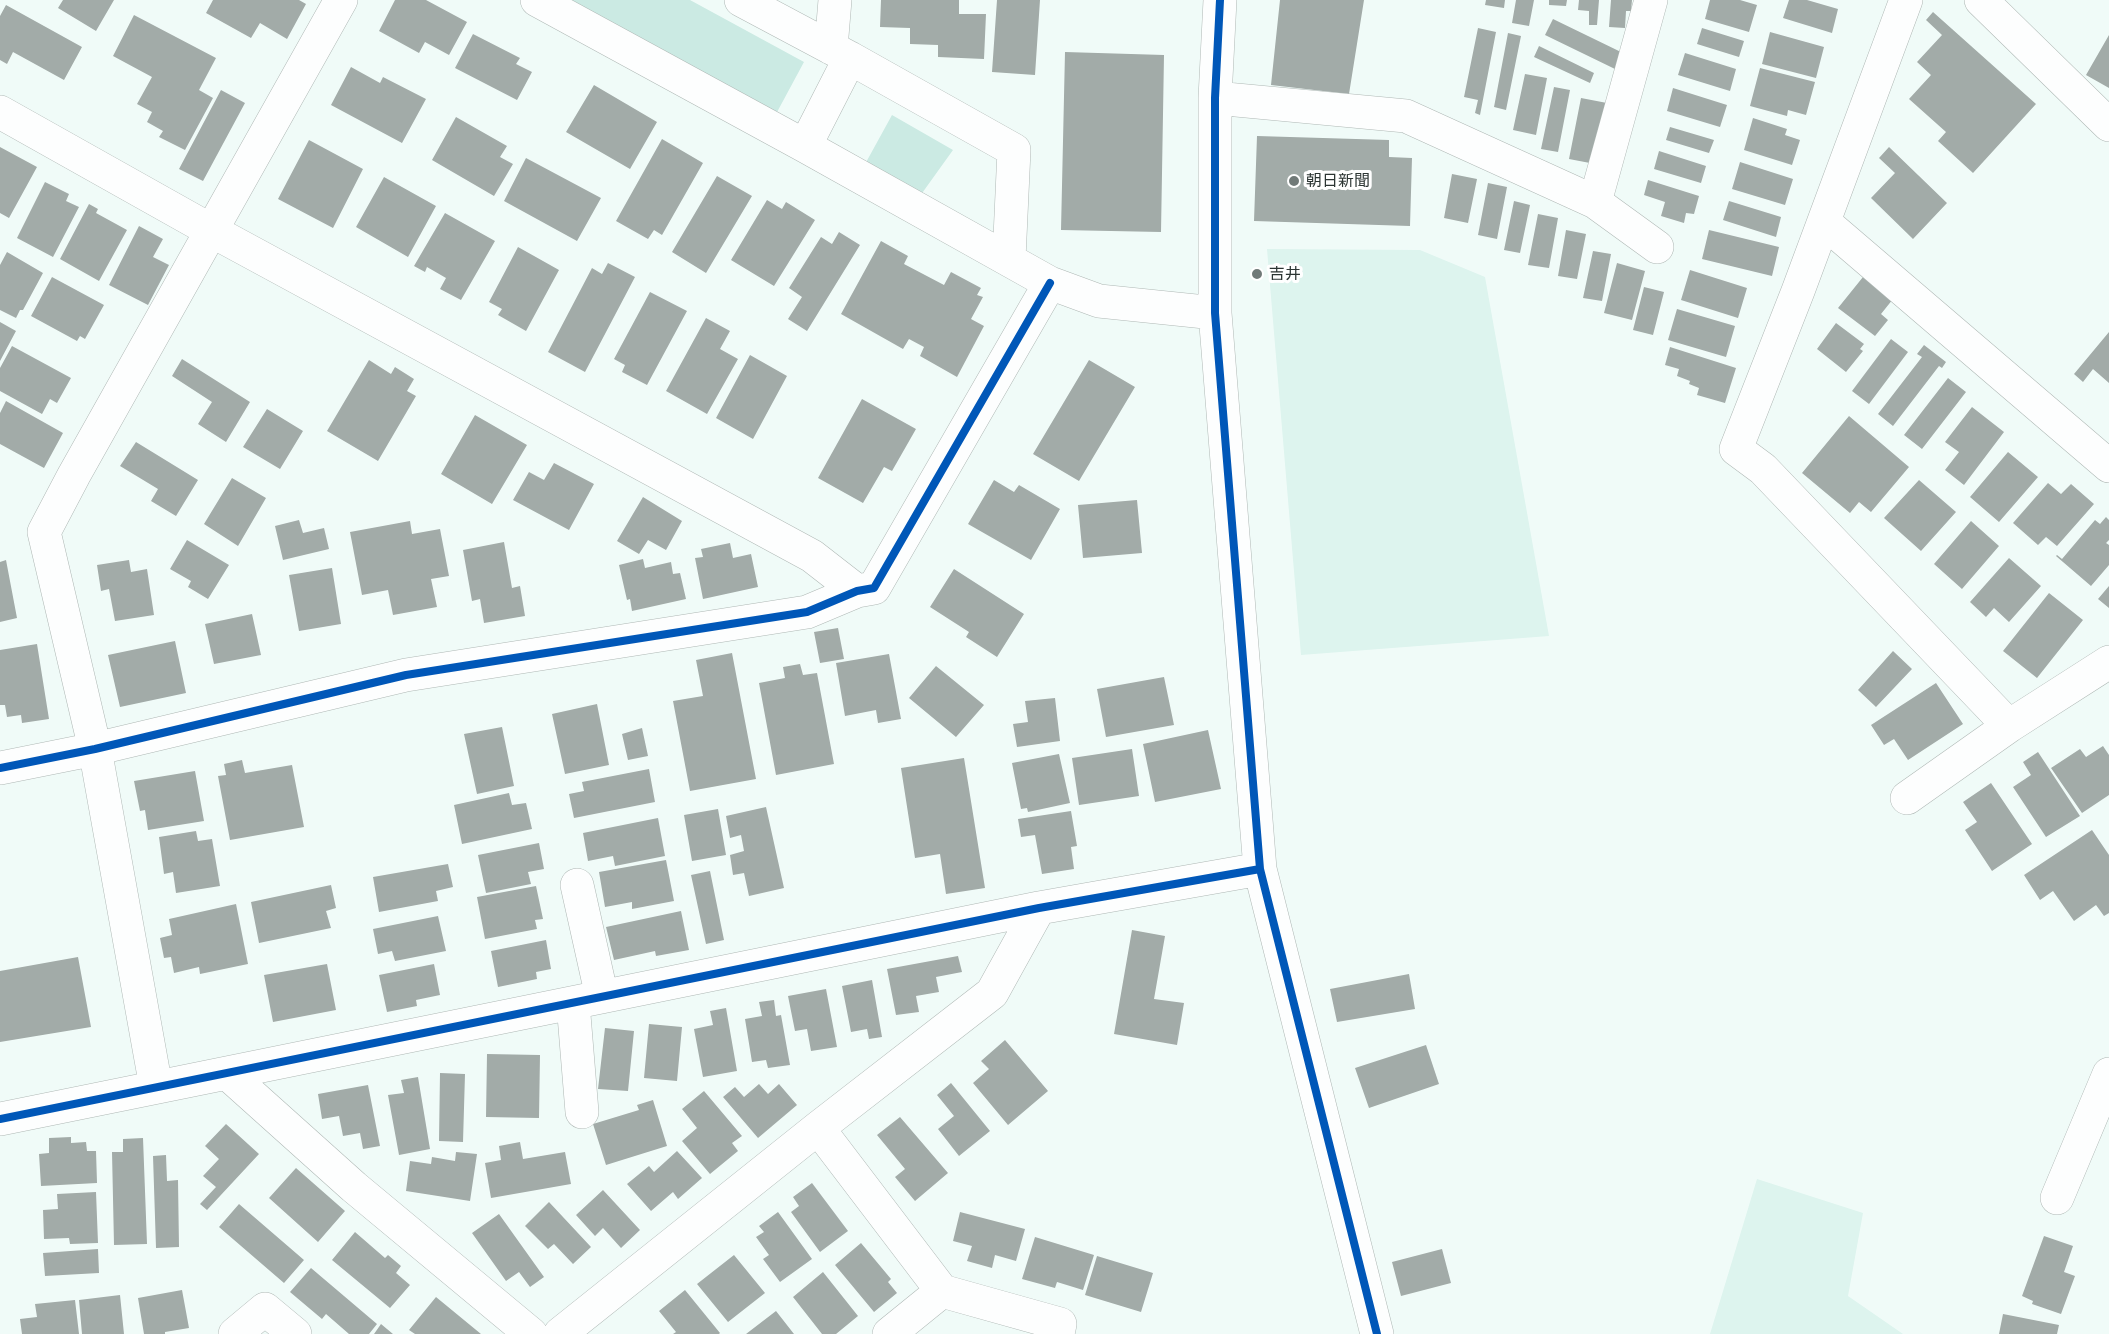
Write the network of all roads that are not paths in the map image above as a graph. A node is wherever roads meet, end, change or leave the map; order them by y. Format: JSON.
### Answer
{"nodes":[{"id":1,"x":341,"y":0,"type":"edge"},
{"id":2,"x":537,"y":0,"type":"edge"},
{"id":3,"x":741,"y":0,"type":"edge"},
{"id":4,"x":835,"y":0,"type":"edge"},
{"id":5,"x":1220,"y":0,"type":"edge"},
{"id":6,"x":1652,"y":0,"type":"edge"},
{"id":7,"x":1906,"y":0,"type":"edge"},
{"id":8,"x":1981,"y":0,"type":"edge"},
{"id":9,"x":841,"y":53,"type":"junction"},
{"id":10,"x":1215,"y":98,"type":"junction"},
{"id":11,"x":0,"y":112,"type":"edge"},
{"id":12,"x":2109,"y":125,"type":"edge"},
{"id":13,"x":805,"y":146,"type":"junction"},
{"id":14,"x":1595,"y":202,"type":"junction"},
{"id":15,"x":1824,"y":222,"type":"junction"},
{"id":16,"x":212,"y":231,"type":"junction"},
{"id":17,"x":1657,"y":247,"type":"dead end"},
{"id":18,"x":1009,"y":259,"type":"junction"},
{"id":19,"x":1050,"y":283,"type":"junction"},
{"id":20,"x":1215,"y":313,"type":"junction"},
{"id":21,"x":2109,"y":466,"type":"edge"},
{"id":22,"x":857,"y":591,"type":"junction"},
{"id":23,"x":2109,"y":662,"type":"edge"},
{"id":24,"x":2009,"y":726,"type":"junction"},
{"id":25,"x":94,"y":748,"type":"junction"},
{"id":26,"x":0,"y":768,"type":"edge"},
{"id":27,"x":1907,"y":798,"type":"dead end"},
{"id":28,"x":1260,"y":869,"type":"junction"},
{"id":29,"x":578,"y":885,"type":"dead end"},
{"id":30,"x":1039,"y":908,"type":"junction"},
{"id":31,"x":588,"y":1000,"type":"junction"},
{"id":32,"x":228,"y":1074,"type":"junction"},
{"id":33,"x":2109,"y":1074,"type":"edge"},
{"id":34,"x":156,"y":1087,"type":"junction"},
{"id":35,"x":582,"y":1112,"type":"dead end"},
{"id":36,"x":0,"y":1119,"type":"edge"},
{"id":37,"x":818,"y":1128,"type":"junction"},
{"id":38,"x":2056,"y":1198,"type":"dead end"},
{"id":39,"x":942,"y":1291,"type":"junction"},
{"id":40,"x":235,"y":1334,"type":"edge"},
{"id":41,"x":296,"y":1334,"type":"edge"},
{"id":42,"x":531,"y":1334,"type":"edge"},
{"id":43,"x":560,"y":1334,"type":"edge"},
{"id":44,"x":889,"y":1334,"type":"edge"},
{"id":45,"x":1058,"y":1334,"type":"edge"},
{"id":46,"x":1377,"y":1334,"type":"edge"}],
"edges":[{"from":1,"to":16,"type":"street"},
{"from":2,"to":13,"type":"street"},
{"from":3,"to":9,"type":"street"},
{"from":4,"to":9,"type":"street"},
{"from":5,"to":10,"type":"street"},
{"from":6,"to":14,"type":"street"},
{"from":7,"to":15,"type":"street"},
{"from":8,"to":12,"type":"street"},
{"from":9,"to":13,"type":"street"},
{"from":9,"to":18,"type":"street"},
{"from":10,"to":14,"type":"street"},
{"from":10,"to":20,"type":"street"},
{"from":11,"to":16,"type":"street"},
{"from":13,"to":18,"type":"street"},
{"from":14,"to":17,"type":"street"},
{"from":15,"to":21,"type":"street"},
{"from":15,"to":24,"type":"street"},
{"from":16,"to":22,"type":"street"},
{"from":16,"to":25,"type":"street"},
{"from":18,"to":19,"type":"street"},
{"from":19,"to":20,"type":"street"},
{"from":19,"to":22,"type":"street"},
{"from":20,"to":28,"type":"street"},
{"from":22,"to":25,"type":"street"},
{"from":23,"to":24,"type":"street"},
{"from":24,"to":27,"type":"street"},
{"from":25,"to":26,"type":"street"},
{"from":25,"to":34,"type":"street"},
{"from":28,"to":30,"type":"street"},
{"from":28,"to":46,"type":"street"},
{"from":29,"to":31,"type":"street"},
{"from":30,"to":31,"type":"street"},
{"from":30,"to":37,"type":"street"},
{"from":31,"to":32,"type":"street"},
{"from":31,"to":35,"type":"street"},
{"from":32,"to":34,"type":"street"},
{"from":32,"to":42,"type":"street"},
{"from":33,"to":38,"type":"street"},
{"from":34,"to":36,"type":"street"},
{"from":37,"to":39,"type":"street"},
{"from":37,"to":43,"type":"street"},
{"from":39,"to":44,"type":"street"},
{"from":39,"to":45,"type":"street"},
{"from":40,"to":41,"type":"street"}]}
